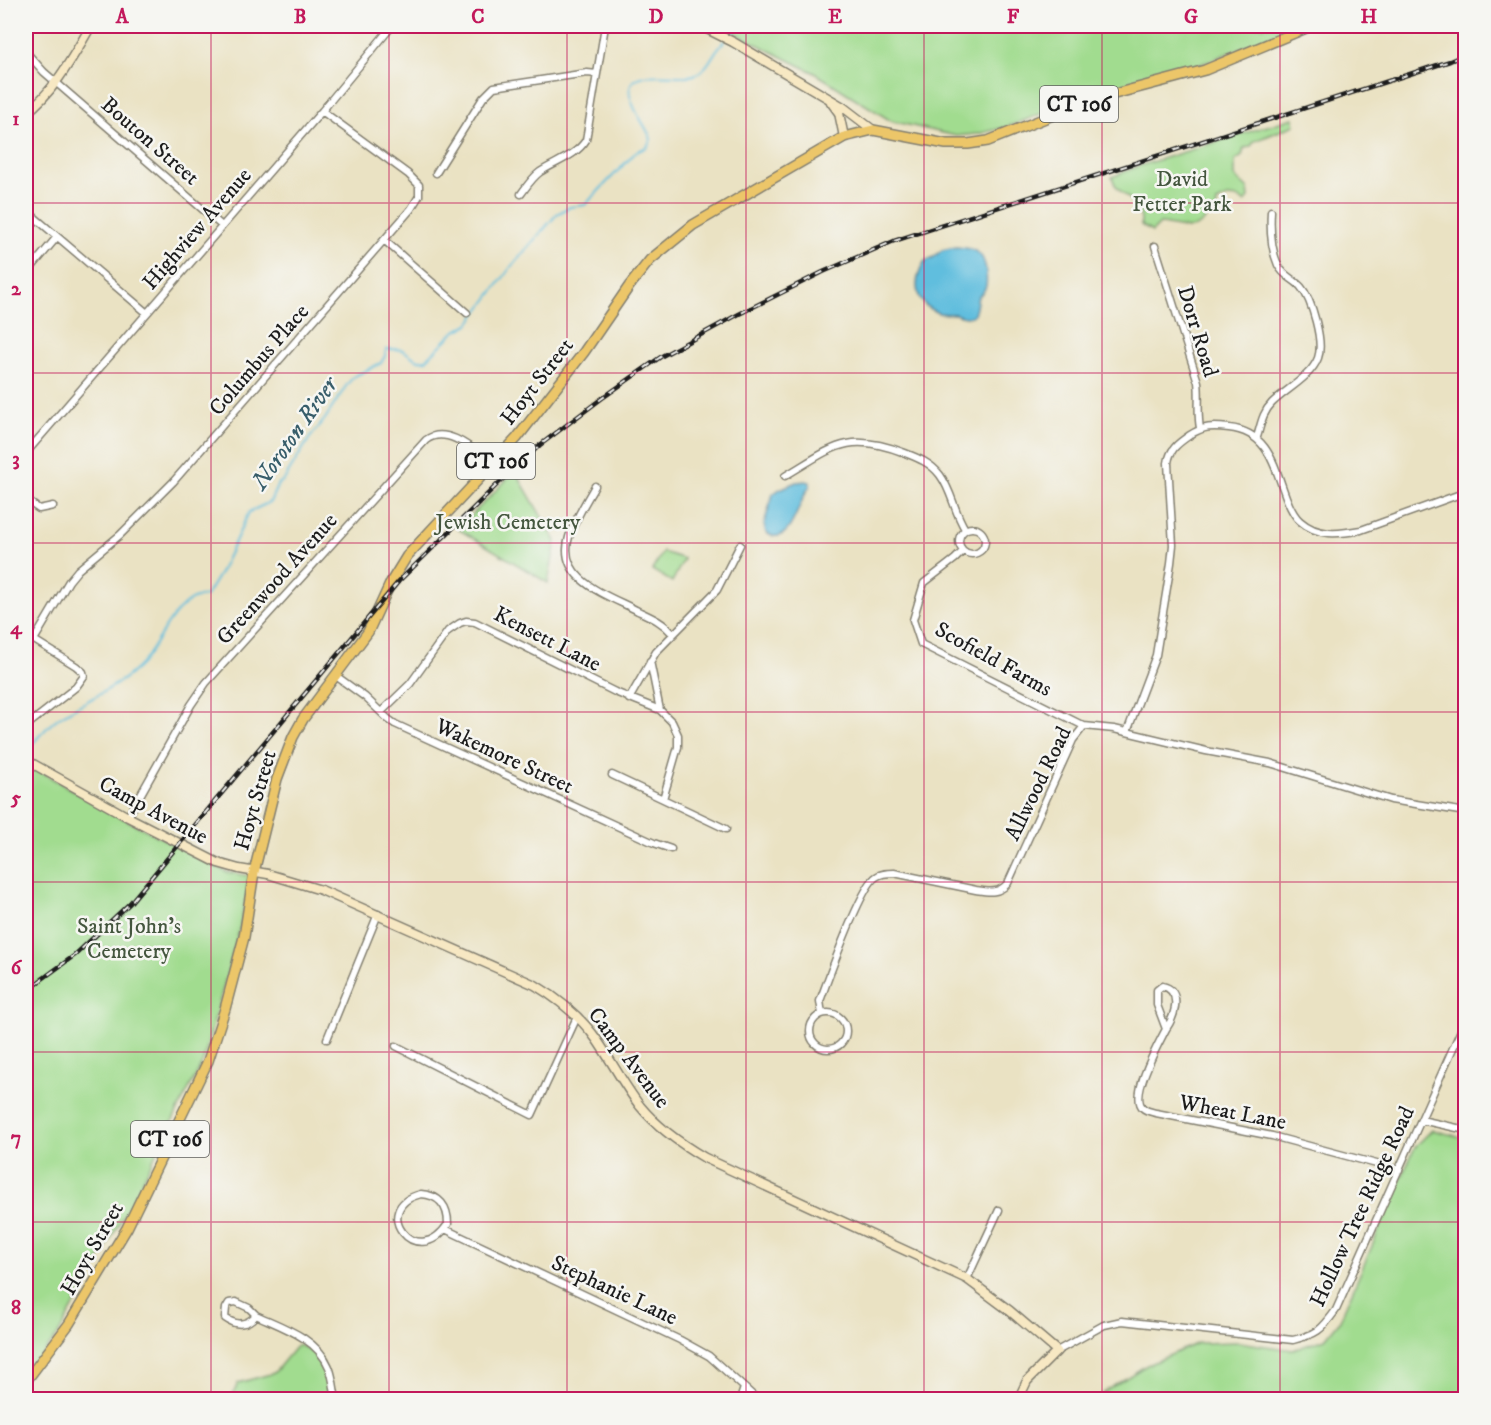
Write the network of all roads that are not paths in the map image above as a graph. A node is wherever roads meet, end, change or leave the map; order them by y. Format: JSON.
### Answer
{"nodes":[{"id":1,"x":92,"y":26,"type":"edge"},
{"id":2,"x":392,"y":26,"type":"edge"},
{"id":3,"x":605,"y":26,"type":"edge"},
{"id":4,"x":701,"y":26,"type":"edge"},
{"id":5,"x":1311,"y":26,"type":"edge"},
{"id":6,"x":26,"y":52,"type":"edge"},
{"id":7,"x":597,"y":74,"type":"junction"},
{"id":8,"x":56,"y":82,"type":"junction"},
{"id":9,"x":831,"y":101,"type":"junction"},
{"id":10,"x":322,"y":111,"type":"junction"},
{"id":11,"x":26,"y":113,"type":"edge"},
{"id":12,"x":873,"y":129,"type":"junction"},
{"id":13,"x":844,"y":137,"type":"junction"},
{"id":14,"x":436,"y":173,"type":"dead end"},
{"id":15,"x":521,"y":194,"type":"dead end"},
{"id":16,"x":26,"y":210,"type":"edge"},
{"id":17,"x":1271,"y":211,"type":"dead end"},
{"id":18,"x":222,"y":226,"type":"junction"},
{"id":19,"x":57,"y":237,"type":"junction"},
{"id":20,"x":384,"y":240,"type":"junction"},
{"id":21,"x":1155,"y":246,"type":"dead end"},
{"id":22,"x":26,"y":274,"type":"edge"},
{"id":23,"x":147,"y":313,"type":"junction"},
{"id":24,"x":467,"y":313,"type":"dead end"},
{"id":25,"x":1200,"y":428,"type":"junction"},
{"id":26,"x":1257,"y":436,"type":"junction"},
{"id":27,"x":26,"y":453,"type":"edge"},
{"id":28,"x":493,"y":464,"type":"junction"},
{"id":29,"x":785,"y":476,"type":"dead end"},
{"id":30,"x":595,"y":486,"type":"dead end"},
{"id":31,"x":1466,"y":492,"type":"edge"},
{"id":32,"x":26,"y":500,"type":"edge"},
{"id":33,"x":53,"y":506,"type":"dead end"},
{"id":34,"x":965,"y":530,"type":"junction"},
{"id":35,"x":740,"y":545,"type":"dead end"},
{"id":36,"x":963,"y":551,"type":"junction"},
{"id":37,"x":673,"y":634,"type":"junction"},
{"id":38,"x":26,"y":635,"type":"edge"},
{"id":39,"x":34,"y":640,"type":"junction"},
{"id":40,"x":650,"y":661,"type":"junction"},
{"id":41,"x":336,"y":676,"type":"junction"},
{"id":42,"x":629,"y":699,"type":"junction"},
{"id":43,"x":660,"y":710,"type":"junction"},
{"id":44,"x":381,"y":712,"type":"junction"},
{"id":45,"x":26,"y":726,"type":"edge"},
{"id":46,"x":1084,"y":726,"type":"junction"},
{"id":47,"x":1127,"y":732,"type":"junction"},
{"id":48,"x":26,"y":760,"type":"edge"},
{"id":49,"x":612,"y":776,"type":"dead end"},
{"id":50,"x":663,"y":799,"type":"junction"},
{"id":51,"x":1466,"y":812,"type":"edge"},
{"id":52,"x":128,"y":817,"type":"junction"},
{"id":53,"x":726,"y":829,"type":"dead end"},
{"id":54,"x":671,"y":849,"type":"dead end"},
{"id":55,"x":254,"y":872,"type":"junction"},
{"id":56,"x":378,"y":914,"type":"junction"},
{"id":57,"x":822,"y":1014,"type":"junction"},
{"id":58,"x":577,"y":1017,"type":"junction"},
{"id":59,"x":1466,"y":1019,"type":"edge"},
{"id":60,"x":1166,"y":1029,"type":"junction"},
{"id":61,"x":327,"y":1039,"type":"dead end"},
{"id":62,"x":396,"y":1046,"type":"dead end"},
{"id":63,"x":1421,"y":1120,"type":"junction"},
{"id":64,"x":1466,"y":1130,"type":"edge"},
{"id":65,"x":1400,"y":1170,"type":"junction"},
{"id":66,"x":999,"y":1210,"type":"dead end"},
{"id":67,"x":445,"y":1229,"type":"junction"},
{"id":68,"x":967,"y":1279,"type":"junction"},
{"id":69,"x":256,"y":1315,"type":"junction"},
{"id":70,"x":1057,"y":1351,"type":"junction"},
{"id":71,"x":26,"y":1382,"type":"edge"},
{"id":72,"x":744,"y":1388,"type":"junction"},
{"id":73,"x":336,"y":1400,"type":"edge"},
{"id":74,"x":740,"y":1400,"type":"edge"},
{"id":75,"x":758,"y":1400,"type":"edge"},
{"id":76,"x":1018,"y":1400,"type":"edge"}],
"edges":[{"from":1,"to":8,"type":"street"},
{"from":2,"to":10,"type":"street","name":"Highview Avenue"},
{"from":3,"to":7,"type":"street"},
{"from":4,"to":9,"type":"street"},
{"from":5,"to":12,"type":"main road","name":"Hoyt Street","number":"CT 106"},
{"from":6,"to":8,"type":"street","name":"Bouton Street"},
{"from":7,"to":14,"type":"street"},
{"from":7,"to":15,"type":"street"},
{"from":8,"to":11,"type":"street"},
{"from":8,"to":18,"type":"street","name":"Bouton Street"},
{"from":9,"to":12,"type":"street"},
{"from":9,"to":13,"type":"street"},
{"from":10,"to":18,"type":"street","name":"Highview Avenue"},
{"from":10,"to":20,"type":"street","name":"Columbus Place"},
{"from":12,"to":13,"type":"main road","name":"Hoyt Street","number":"CT 106"},
{"from":13,"to":28,"type":"main road","name":"Hoyt Street","number":"CT 106"},
{"from":16,"to":19,"type":"street"},
{"from":17,"to":26,"type":"street"},
{"from":18,"to":23,"type":"street","name":"Highview Avenue"},
{"from":19,"to":22,"type":"street"},
{"from":19,"to":23,"type":"street"},
{"from":20,"to":24,"type":"street"},
{"from":20,"to":39,"type":"street","name":"Columbus Place"},
{"from":21,"to":25,"type":"street","name":"Dorr Road"},
{"from":23,"to":27,"type":"street","name":"Highview Avenue"},
{"from":25,"to":26,"type":"street"},
{"from":25,"to":47,"type":"street"},
{"from":26,"to":31,"type":"street"},
{"from":28,"to":41,"type":"main road","name":"Hoyt Street","number":"CT 106"},
{"from":28,"to":52,"type":"street","name":"Greenwood Avenue"},
{"from":29,"to":34,"type":"street"},
{"from":30,"to":37,"type":"street"},
{"from":32,"to":33,"type":"street"},
{"from":34,"to":36,"type":"street"},
{"from":34,"to":36,"type":"street","name":"Scofield Farms"},
{"from":35,"to":37,"type":"street"},
{"from":36,"to":46,"type":"street","name":"Scofield Farms"},
{"from":37,"to":40,"type":"street"},
{"from":38,"to":39,"type":"street"},
{"from":39,"to":45,"type":"street"},
{"from":40,"to":42,"type":"street"},
{"from":40,"to":43,"type":"street"},
{"from":41,"to":44,"type":"street","name":"Wakemore Street"},
{"from":41,"to":55,"type":"main road","name":"Hoyt Street","number":"CT 106"},
{"from":42,"to":43,"type":"street","name":"Kensett Lane"},
{"from":42,"to":44,"type":"street","name":"Kensett Lane"},
{"from":43,"to":50,"type":"street"},
{"from":44,"to":54,"type":"street","name":"Wakemore Street"},
{"from":46,"to":47,"type":"street","name":"Allwood Road"},
{"from":46,"to":57,"type":"street","name":"Allwood Road"},
{"from":47,"to":51,"type":"street","name":"Allwood Road"},
{"from":48,"to":52,"type":"street","name":"Camp Avenue"},
{"from":49,"to":50,"type":"street"},
{"from":50,"to":53,"type":"street"},
{"from":52,"to":55,"type":"street","name":"Camp Avenue"},
{"from":55,"to":56,"type":"street","name":"Camp Avenue"},
{"from":55,"to":71,"type":"main road","name":"Hoyt Street","number":"CT 106"},
{"from":56,"to":58,"type":"street","name":"Camp Avenue"},
{"from":56,"to":61,"type":"street"},
{"from":57,"to":57,"type":"street","name":"Allwood Road"},
{"from":58,"to":62,"type":"street"},
{"from":58,"to":68,"type":"street","name":"Camp Avenue"},
{"from":59,"to":63,"type":"street","name":"Hollow Tree Ridge Road"},
{"from":60,"to":60,"type":"street","name":"Wheat Lane"},
{"from":60,"to":65,"type":"street","name":"Wheat Lane"},
{"from":63,"to":64,"type":"street"},
{"from":63,"to":65,"type":"street","name":"Hollow Tree Ridge Road"},
{"from":65,"to":70,"type":"street","name":"Hollow Tree Ridge Road"},
{"from":66,"to":68,"type":"street"},
{"from":67,"to":67,"type":"street"},
{"from":67,"to":72,"type":"street","name":"Stephanie Lane"},
{"from":68,"to":70,"type":"street","name":"Camp Avenue"},
{"from":69,"to":69,"type":"street"},
{"from":69,"to":73,"type":"street"},
{"from":70,"to":76,"type":"street","name":"Hollow Tree Ridge Road"},
{"from":72,"to":74,"type":"street"},
{"from":72,"to":75,"type":"street","name":"Stephanie Lane"}]}
